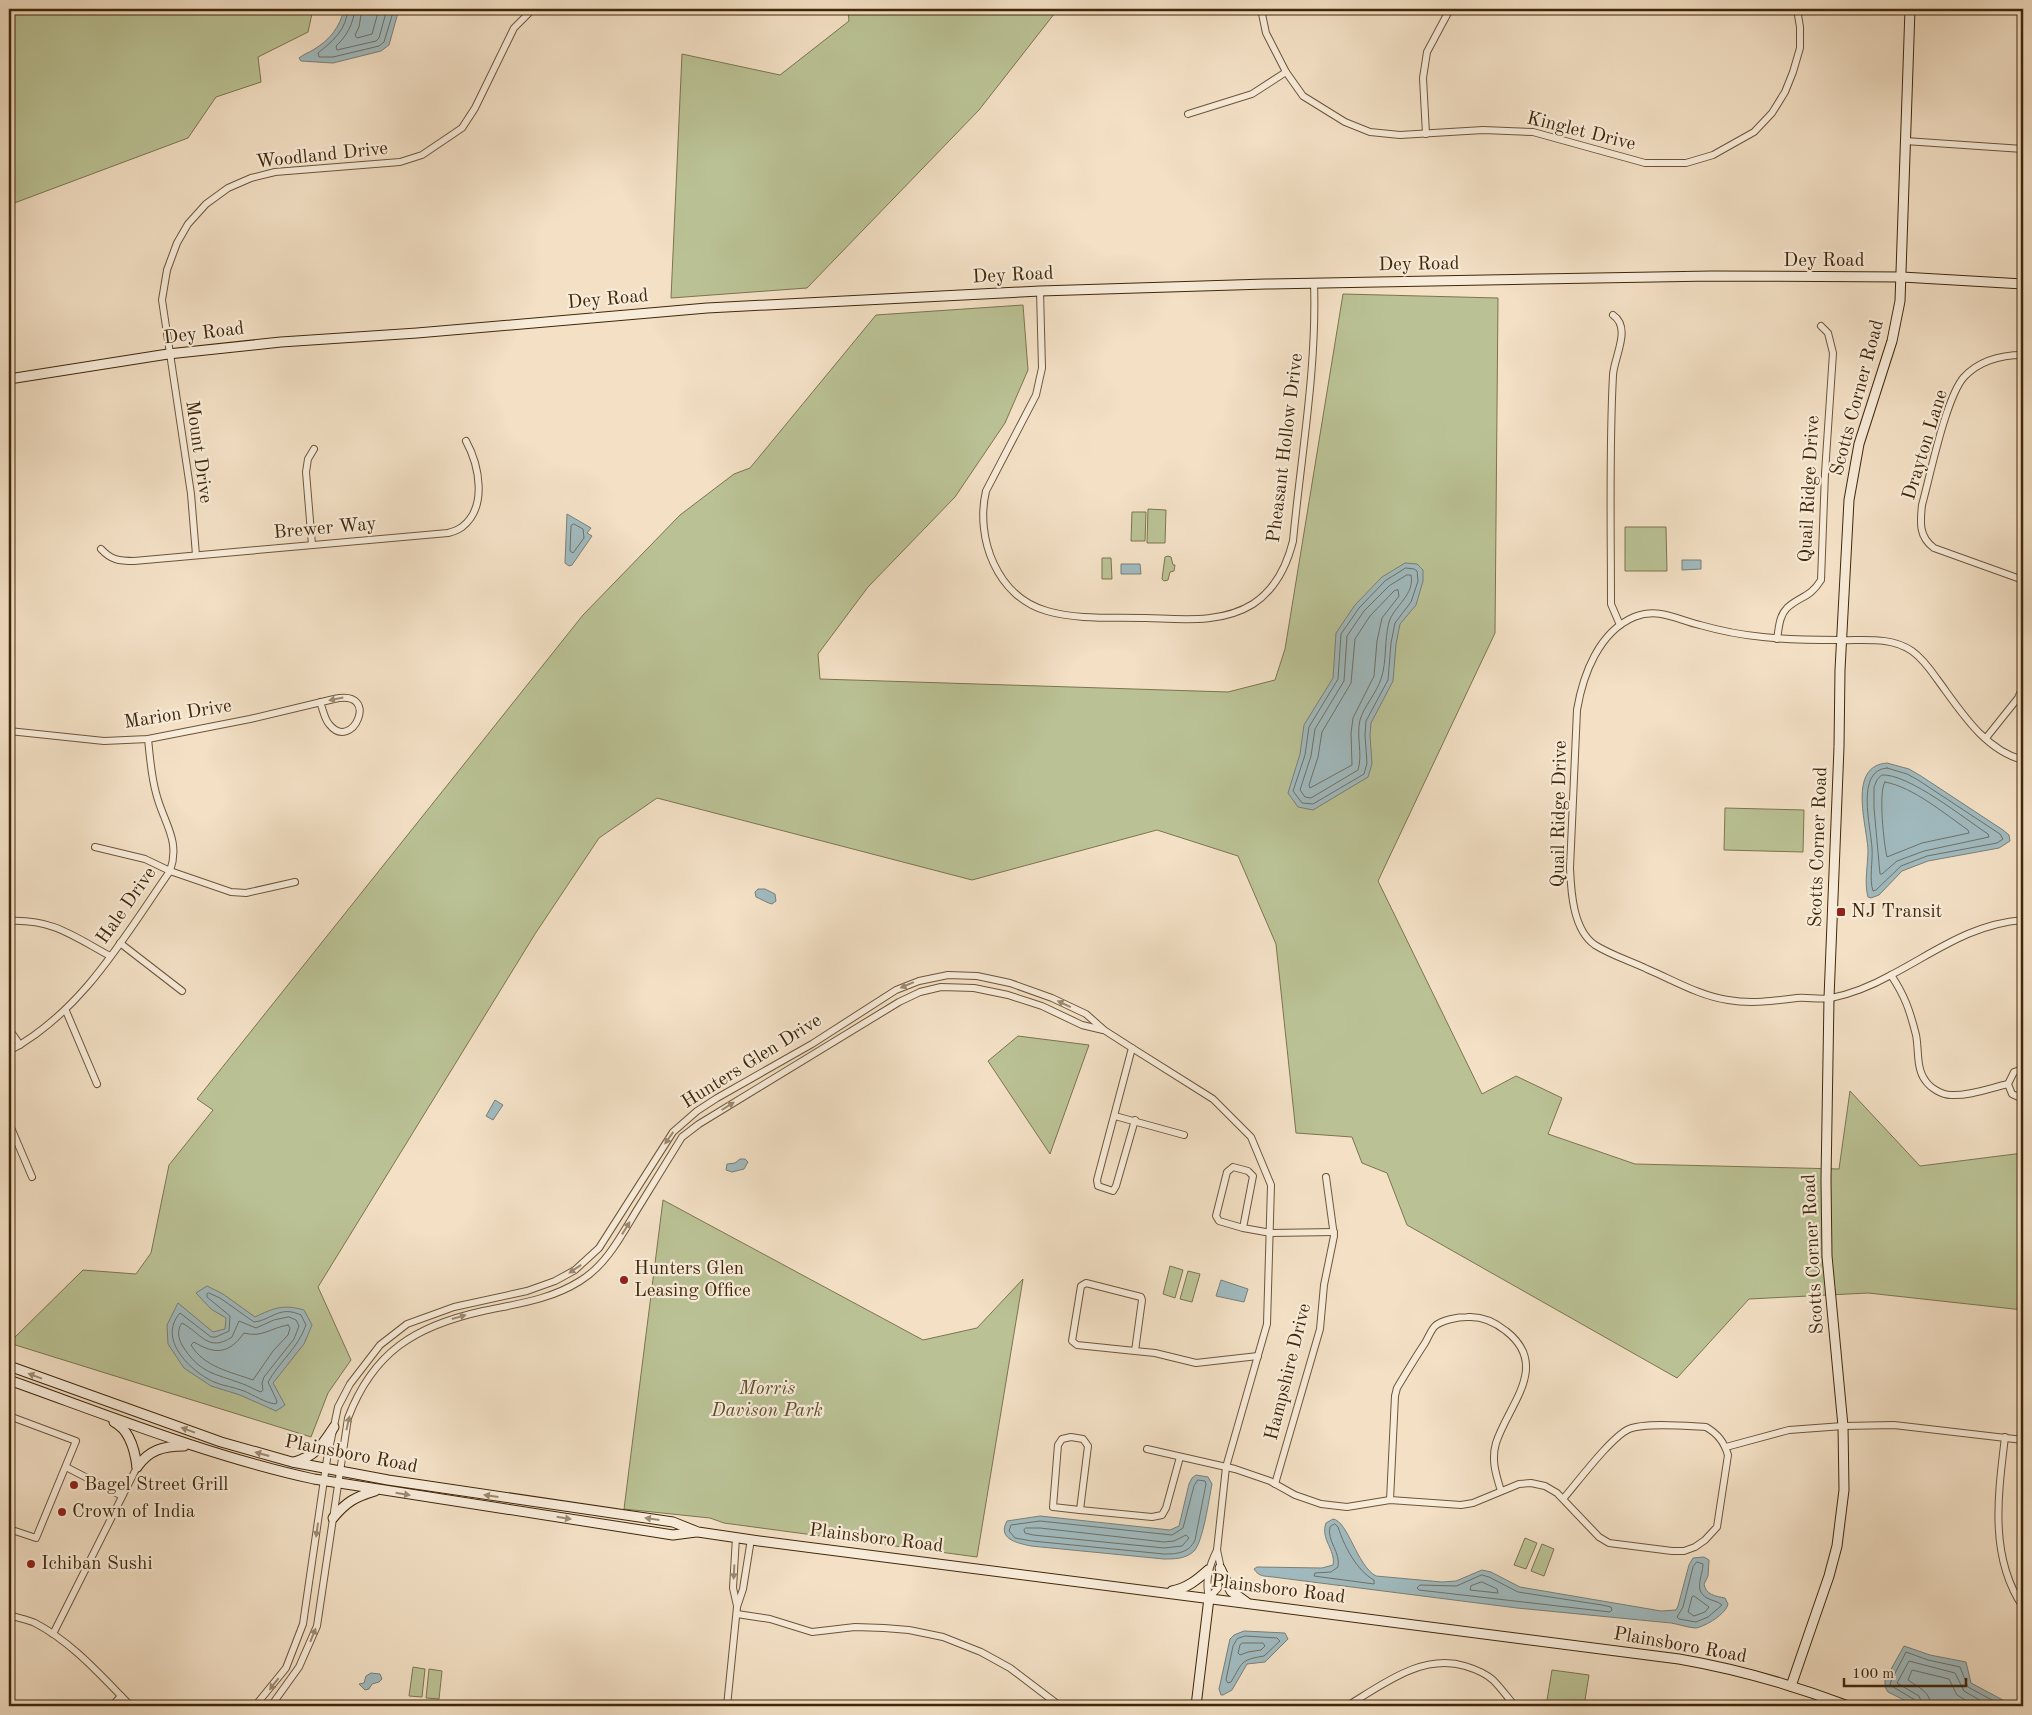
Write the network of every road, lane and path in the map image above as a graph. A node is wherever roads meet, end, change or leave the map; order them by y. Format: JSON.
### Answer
{"nodes":[{"id":1,"x":532,"y":9,"type":"edge"},
{"id":2,"x":1261,"y":9,"type":"edge"},
{"id":3,"x":1450,"y":9,"type":"edge"},
{"id":4,"x":1797,"y":9,"type":"edge"},
{"id":5,"x":1910,"y":9,"type":"edge"},
{"id":6,"x":1286,"y":72,"type":"junction"},
{"id":7,"x":1188,"y":114,"type":"dead end"},
{"id":8,"x":1426,"y":134,"type":"junction"},
{"id":9,"x":1905,"y":141,"type":"junction"},
{"id":10,"x":2023,"y":149,"type":"edge"},
{"id":11,"x":1902,"y":277,"type":"junction"},
{"id":12,"x":1314,"y":283,"type":"junction"},
{"id":13,"x":2023,"y":284,"type":"edge"},
{"id":14,"x":1040,"y":291,"type":"junction"},
{"id":15,"x":1613,"y":315,"type":"dead end"},
{"id":16,"x":1821,"y":326,"type":"dead end"},
{"id":17,"x":168,"y":354,"type":"junction"},
{"id":18,"x":2023,"y":354,"type":"edge"},
{"id":19,"x":9,"y":379,"type":"edge"},
{"id":20,"x":466,"y":440,"type":"dead end"},
{"id":21,"x":314,"y":448,"type":"dead end"},
{"id":22,"x":312,"y":545,"type":"junction"},
{"id":23,"x":101,"y":550,"type":"dead end"},
{"id":24,"x":196,"y":555,"type":"junction"},
{"id":25,"x":2023,"y":580,"type":"edge"},
{"id":26,"x":1620,"y":624,"type":"junction"},
{"id":27,"x":1777,"y":639,"type":"junction"},
{"id":28,"x":1842,"y":640,"type":"junction"},
{"id":29,"x":2023,"y":686,"type":"edge"},
{"id":30,"x":320,"y":702,"type":"junction"},
{"id":31,"x":9,"y":732,"type":"edge"},
{"id":32,"x":1986,"y":738,"type":"junction"},
{"id":33,"x":148,"y":739,"type":"junction"},
{"id":34,"x":2023,"y":760,"type":"edge"},
{"id":35,"x":95,"y":847,"type":"dead end"},
{"id":36,"x":170,"y":871,"type":"junction"},
{"id":37,"x":295,"y":882,"type":"dead end"},
{"id":38,"x":2023,"y":920,"type":"edge"},
{"id":39,"x":9,"y":921,"type":"edge"},
{"id":40,"x":120,"y":943,"type":"junction"},
{"id":41,"x":110,"y":956,"type":"junction"},
{"id":42,"x":1891,"y":975,"type":"junction"},
{"id":43,"x":182,"y":990,"type":"dead end"},
{"id":44,"x":1829,"y":998,"type":"junction"},
{"id":45,"x":66,"y":1011,"type":"junction"},
{"id":46,"x":9,"y":1029,"type":"edge"},
{"id":47,"x":1104,"y":1030,"type":"junction"},
{"id":48,"x":20,"y":1045,"type":"junction"},
{"id":49,"x":1132,"y":1048,"type":"junction"},
{"id":50,"x":9,"y":1051,"type":"edge"},
{"id":51,"x":2023,"y":1069,"type":"edge"},
{"id":52,"x":97,"y":1084,"type":"dead end"},
{"id":53,"x":2008,"y":1084,"type":"junction"},
{"id":54,"x":2023,"y":1099,"type":"edge"},
{"id":55,"x":1115,"y":1116,"type":"junction"},
{"id":56,"x":1135,"y":1120,"type":"junction"},
{"id":57,"x":9,"y":1123,"type":"edge"},
{"id":58,"x":1184,"y":1135,"type":"dead end"},
{"id":59,"x":32,"y":1177,"type":"dead end"},
{"id":60,"x":1326,"y":1177,"type":"dead end"},
{"id":61,"x":1243,"y":1228,"type":"junction"},
{"id":62,"x":1334,"y":1232,"type":"junction"},
{"id":63,"x":1271,"y":1233,"type":"junction"},
{"id":64,"x":1136,"y":1351,"type":"junction"},
{"id":65,"x":1258,"y":1356,"type":"junction"},
{"id":66,"x":9,"y":1366,"type":"edge"},
{"id":67,"x":9,"y":1380,"type":"edge"},
{"id":68,"x":99,"y":1414,"type":"junction"},
{"id":69,"x":9,"y":1416,"type":"edge"},
{"id":70,"x":1843,"y":1426,"type":"junction"},
{"id":71,"x":334,"y":1427,"type":"junction"},
{"id":72,"x":2005,"y":1438,"type":"junction"},
{"id":73,"x":2023,"y":1440,"type":"edge"},
{"id":74,"x":190,"y":1446,"type":"junction"},
{"id":75,"x":1726,"y":1447,"type":"junction"},
{"id":76,"x":1147,"y":1449,"type":"dead end"},
{"id":77,"x":1180,"y":1457,"type":"junction"},
{"id":78,"x":292,"y":1462,"type":"junction"},
{"id":79,"x":66,"y":1467,"type":"junction"},
{"id":80,"x":137,"y":1467,"type":"junction"},
{"id":81,"x":1226,"y":1467,"type":"junction"},
{"id":82,"x":326,"y":1469,"type":"junction"},
{"id":83,"x":339,"y":1471,"type":"junction"},
{"id":84,"x":324,"y":1482,"type":"junction"},
{"id":85,"x":338,"y":1483,"type":"junction"},
{"id":86,"x":1275,"y":1484,"type":"junction"},
{"id":87,"x":378,"y":1490,"type":"junction"},
{"id":88,"x":1501,"y":1492,"type":"junction"},
{"id":89,"x":122,"y":1496,"type":"junction"},
{"id":90,"x":1390,"y":1500,"type":"junction"},
{"id":91,"x":1563,"y":1500,"type":"junction"},
{"id":92,"x":1080,"y":1510,"type":"junction"},
{"id":93,"x":332,"y":1518,"type":"junction"},
{"id":94,"x":9,"y":1529,"type":"edge"},
{"id":95,"x":698,"y":1532,"type":"junction"},
{"id":96,"x":736,"y":1537,"type":"junction"},
{"id":97,"x":751,"y":1539,"type":"junction"},
{"id":98,"x":1217,"y":1550,"type":"junction"},
{"id":99,"x":1220,"y":1568,"type":"junction"},
{"id":100,"x":1208,"y":1570,"type":"junction"},
{"id":101,"x":1166,"y":1592,"type":"junction"},
{"id":102,"x":1209,"y":1598,"type":"junction"},
{"id":103,"x":1248,"y":1603,"type":"junction"},
{"id":104,"x":2023,"y":1607,"type":"edge"},
{"id":105,"x":737,"y":1611,"type":"junction"},
{"id":106,"x":9,"y":1615,"type":"edge"},
{"id":107,"x":53,"y":1634,"type":"junction"},
{"id":108,"x":1792,"y":1686,"type":"junction"},
{"id":109,"x":121,"y":1696,"type":"junction"},
{"id":110,"x":112,"y":1706,"type":"edge"},
{"id":111,"x":131,"y":1706,"type":"edge"},
{"id":112,"x":255,"y":1706,"type":"edge"},
{"id":113,"x":271,"y":1706,"type":"edge"},
{"id":114,"x":727,"y":1706,"type":"edge"},
{"id":115,"x":1060,"y":1706,"type":"edge"},
{"id":116,"x":1196,"y":1706,"type":"edge"},
{"id":117,"x":1347,"y":1706,"type":"edge"},
{"id":118,"x":1515,"y":1706,"type":"edge"},
{"id":119,"x":1848,"y":1706,"type":"edge"}],
"edges":[{"from":1,"to":17,"type":"street","name":"Woodland Drive"},
{"from":2,"to":6,"type":"street","name":"Kinglet Drive"},
{"from":3,"to":8,"type":"street"},
{"from":4,"to":8,"type":"street","name":"Kinglet Drive"},
{"from":5,"to":9,"type":"street","name":"Scotts Corner Road"},
{"from":6,"to":7,"type":"street"},
{"from":6,"to":8,"type":"street","name":"Kinglet Drive"},
{"from":9,"to":10,"type":"street"},
{"from":9,"to":11,"type":"street","name":"Scotts Corner Road"},
{"from":11,"to":12,"type":"street","name":"Dey Road"},
{"from":11,"to":13,"type":"street","name":"Dey Road"},
{"from":11,"to":28,"type":"street","name":"Scotts Corner Road"},
{"from":12,"to":14,"type":"street","name":"Dey Road"},
{"from":12,"to":14,"type":"street","name":"Pheasant Hollow Drive"},
{"from":14,"to":17,"type":"street","name":"Dey Road"},
{"from":15,"to":26,"type":"street"},
{"from":16,"to":27,"type":"street","name":"Quail Ridge Drive"},
{"from":17,"to":19,"type":"street","name":"Dey Road"},
{"from":17,"to":24,"type":"street","name":"Mount Drive"},
{"from":18,"to":25,"type":"street","name":"Drayton Lane"},
{"from":20,"to":22,"type":"street","name":"Brewer Way"},
{"from":21,"to":22,"type":"street"},
{"from":22,"to":24,"type":"street","name":"Brewer Way"},
{"from":23,"to":24,"type":"street","name":"Brewer Way"},
{"from":26,"to":27,"type":"street","name":"Quail Ridge Drive"},
{"from":26,"to":44,"type":"street","name":"Quail Ridge Drive"},
{"from":27,"to":28,"type":"street","name":"Quail Ridge Drive"},
{"from":28,"to":32,"type":"street","name":"Quail Ridge Drive"},
{"from":28,"to":44,"type":"street","name":"Scotts Corner Road"},
{"from":29,"to":32,"type":"street"},
{"from":30,"to":30,"type":"street","name":"Marion Drive","one_way":true},
{"from":30,"to":33,"type":"street","name":"Marion Drive"},
{"from":31,"to":33,"type":"street","name":"Marion Drive"},
{"from":32,"to":34,"type":"street","name":"Quail Ridge Drive"},
{"from":33,"to":36,"type":"street","name":"Hale Drive"},
{"from":35,"to":36,"type":"street"},
{"from":36,"to":37,"type":"street"},
{"from":36,"to":40,"type":"street","name":"Hale Drive"},
{"from":38,"to":42,"type":"street","name":"Quail Ridge Drive"},
{"from":39,"to":41,"type":"street"},
{"from":40,"to":41,"type":"street","name":"Hale Drive"},
{"from":40,"to":43,"type":"street"},
{"from":41,"to":45,"type":"street","name":"Hale Drive"},
{"from":42,"to":44,"type":"street","name":"Quail Ridge Drive"},
{"from":42,"to":53,"type":"street"},
{"from":44,"to":70,"type":"street","name":"Scotts Corner Road"},
{"from":45,"to":48,"type":"street","name":"Hale Drive"},
{"from":45,"to":52,"type":"street"},
{"from":46,"to":48,"type":"street"},
{"from":47,"to":49,"type":"street","name":"Hunters Glen Drive"},
{"from":47,"to":71,"type":"street","name":"Hunters Glen Drive","one_way":true},
{"from":83,"to":47,"type":"street","name":"Hunters Glen Drive","one_way":true},
{"from":48,"to":50,"type":"street","name":"Hale Drive"},
{"from":49,"to":55,"type":"street"},
{"from":49,"to":63,"type":"street","name":"Hunters Glen Drive"},
{"from":51,"to":53,"type":"street"},
{"from":53,"to":54,"type":"street"},
{"from":55,"to":56,"type":"street"},
{"from":55,"to":56,"type":"street"},
{"from":56,"to":58,"type":"street"},
{"from":57,"to":59,"type":"street"},
{"from":60,"to":62,"type":"street","name":"Hampshire Drive"},
{"from":61,"to":61,"type":"street"},
{"from":61,"to":63,"type":"street"},
{"from":62,"to":63,"type":"street"},
{"from":62,"to":86,"type":"street","name":"Hampshire Drive"},
{"from":63,"to":65,"type":"street","name":"Hunters Glen Drive"},
{"from":64,"to":64,"type":"street"},
{"from":64,"to":65,"type":"street"},
{"from":65,"to":81,"type":"street","name":"Hunters Glen Drive"},
{"from":78,"to":66,"type":"street","name":"Plainsboro Road","one_way":true},
{"from":67,"to":68,"type":"street","name":"Plainsboro Road"},
{"from":68,"to":74,"type":"street","name":"Plainsboro Road"},
{"from":68,"to":80,"type":"street"},
{"from":69,"to":79,"type":"street"},
{"from":70,"to":72,"type":"street"},
{"from":70,"to":75,"type":"street"},
{"from":70,"to":108,"type":"street","name":"Scotts Corner Road"},
{"from":71,"to":78,"type":"street"},
{"from":71,"to":82,"type":"street","name":"Hunters Glen Drive"},
{"from":72,"to":73,"type":"street"},
{"from":72,"to":104,"type":"street"},
{"from":74,"to":80,"type":"street"},
{"from":74,"to":84,"type":"street","name":"Plainsboro Road"},
{"from":75,"to":91,"type":"street"},
{"from":75,"to":91,"type":"street"},
{"from":76,"to":77,"type":"street"},
{"from":77,"to":81,"type":"street"},
{"from":77,"to":92,"type":"street"},
{"from":78,"to":82,"type":"street","name":"Plainsboro Road"},
{"from":79,"to":89,"type":"street"},
{"from":79,"to":94,"type":"street"},
{"from":80,"to":89,"type":"street"},
{"from":81,"to":86,"type":"street"},
{"from":81,"to":98,"type":"street","name":"Hunters Glen Drive"},
{"from":82,"to":83,"type":"street","name":"Plainsboro Road"},
{"from":82,"to":84,"type":"street","name":"Hunters Glen Drive"},
{"from":83,"to":85,"type":"street","name":"Hunters Glen Drive"},
{"from":95,"to":83,"type":"street","name":"Plainsboro Road","one_way":true},
{"from":84,"to":85,"type":"street","name":"Plainsboro Road"},
{"from":84,"to":112,"type":"street","name":"Hunters Glen Drive","one_way":true},
{"from":85,"to":87,"type":"street","name":"Plainsboro Road"},
{"from":85,"to":93,"type":"street","name":"Hunters Glen Drive"},
{"from":86,"to":90,"type":"street"},
{"from":87,"to":93,"type":"street"},
{"from":87,"to":95,"type":"street","name":"Plainsboro Road","one_way":true},
{"from":88,"to":90,"type":"street"},
{"from":88,"to":90,"type":"street"},
{"from":88,"to":91,"type":"street"},
{"from":89,"to":107,"type":"street"},
{"from":92,"to":92,"type":"street"},
{"from":113,"to":93,"type":"street","name":"Hunters Glen Drive","one_way":true},
{"from":95,"to":96,"type":"street","name":"Plainsboro Road"},
{"from":96,"to":97,"type":"street","name":"Plainsboro Road"},
{"from":96,"to":105,"type":"street","one_way":true},
{"from":97,"to":101,"type":"street","name":"Plainsboro Road"},
{"from":97,"to":105,"type":"street"},
{"from":98,"to":99,"type":"street"},
{"from":98,"to":100,"type":"street"},
{"from":99,"to":102,"type":"street"},
{"from":99,"to":103,"type":"street"},
{"from":100,"to":101,"type":"street"},
{"from":100,"to":102,"type":"street"},
{"from":101,"to":102,"type":"street","name":"Plainsboro Road"},
{"from":102,"to":103,"type":"street","name":"Plainsboro Road"},
{"from":102,"to":116,"type":"street"},
{"from":103,"to":108,"type":"street","name":"Plainsboro Road"},
{"from":105,"to":114,"type":"street"},
{"from":105,"to":115,"type":"street"},
{"from":106,"to":107,"type":"street"},
{"from":107,"to":109,"type":"street"},
{"from":108,"to":119,"type":"street","name":"Plainsboro Road"},
{"from":109,"to":110,"type":"street"},
{"from":109,"to":111,"type":"street"},
{"from":117,"to":118,"type":"street"}]}
